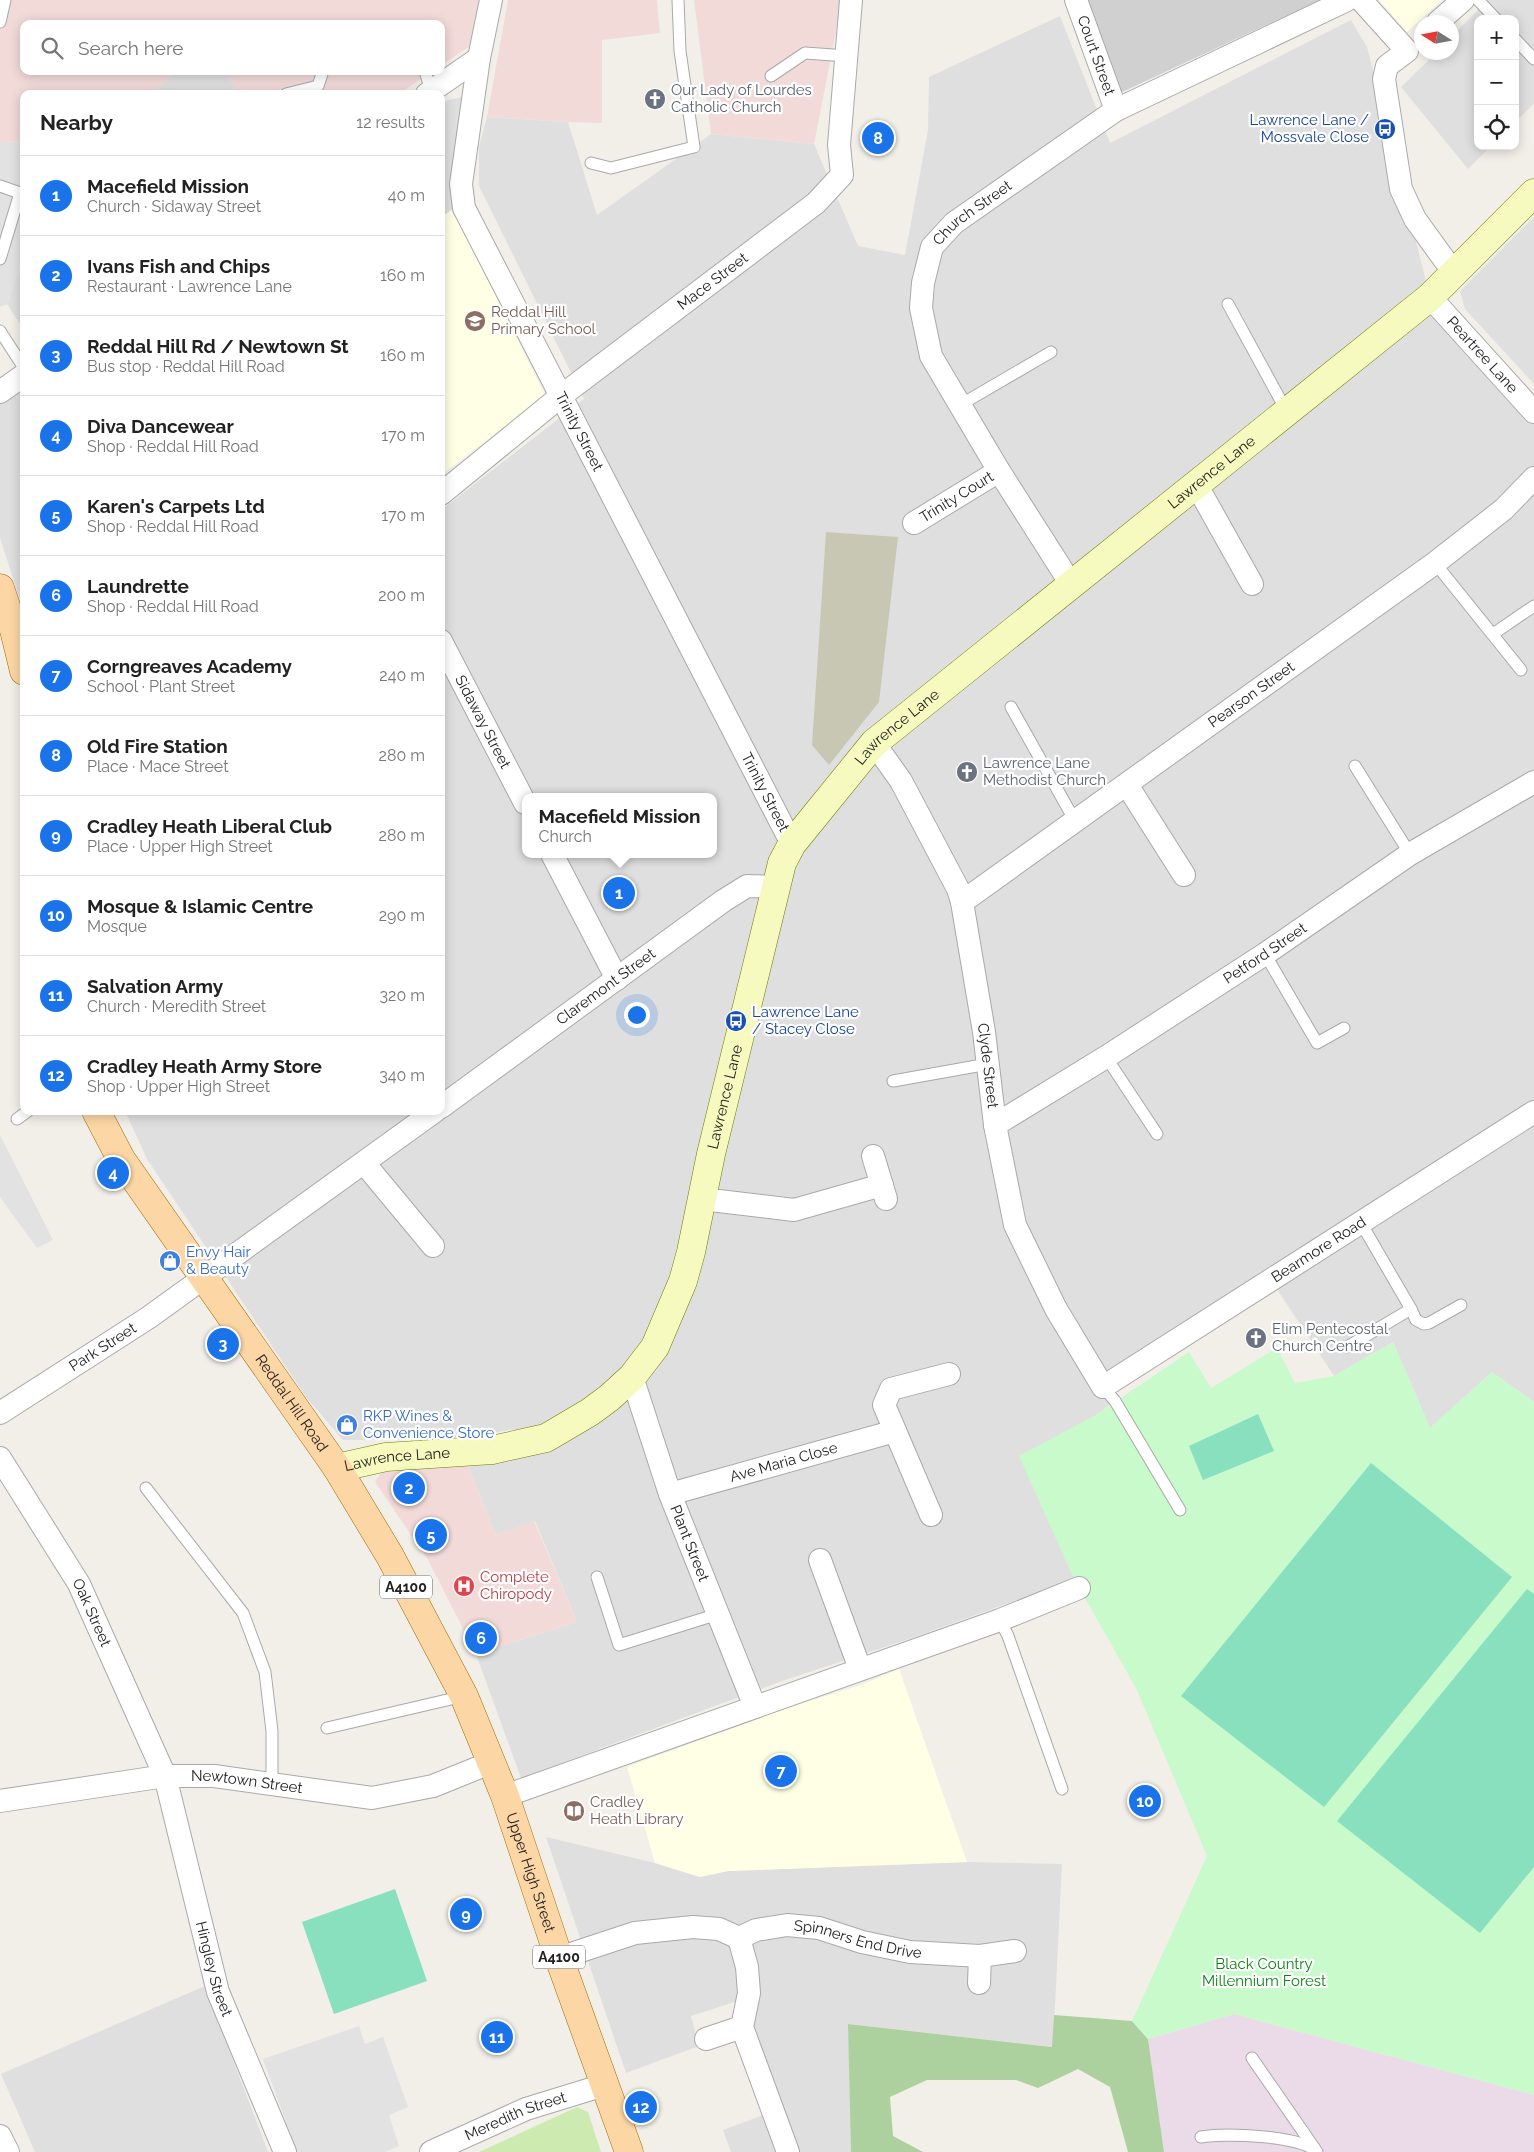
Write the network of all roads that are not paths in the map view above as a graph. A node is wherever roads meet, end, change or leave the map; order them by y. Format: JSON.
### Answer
{"nodes":[{"id":1,"x":5,"y":0,"type":"edge"},
{"id":2,"x":491,"y":0,"type":"edge"},
{"id":3,"x":678,"y":0,"type":"edge"},
{"id":4,"x":852,"y":0,"type":"edge"},
{"id":5,"x":1076,"y":0,"type":"edge"},
{"id":6,"x":1347,"y":0,"type":"edge"},
{"id":7,"x":1361,"y":0,"type":"edge"},
{"id":8,"x":1463,"y":0,"type":"edge"},
{"id":9,"x":1478,"y":0,"type":"edge"},
{"id":10,"x":1446,"y":15,"type":"edge"},
{"id":11,"x":1492,"y":15,"type":"edge"},
{"id":12,"x":0,"y":22,"type":"edge"},
{"id":13,"x":1519,"y":43,"type":"edge"},
{"id":14,"x":1414,"y":44,"type":"edge"},
{"id":15,"x":847,"y":56,"type":"junction"},
{"id":16,"x":479,"y":58,"type":"junction"},
{"id":17,"x":1534,"y":58,"type":"edge"},
{"id":18,"x":321,"y":75,"type":"edge"},
{"id":19,"x":771,"y":76,"type":"dead end"},
{"id":20,"x":428,"y":85,"type":"edge"},
{"id":21,"x":302,"y":90,"type":"edge"},
{"id":22,"x":1116,"y":110,"type":"junction"},
{"id":23,"x":591,"y":163,"type":"dead end"},
{"id":24,"x":0,"y":186,"type":"edge"},
{"id":25,"x":1534,"y":193,"type":"edge"},
{"id":26,"x":0,"y":259,"type":"edge"},
{"id":27,"x":1454,"y":273,"type":"junction"},
{"id":28,"x":1430,"y":297,"type":"junction"},
{"id":29,"x":1228,"y":304,"type":"dead end"},
{"id":30,"x":0,"y":331,"type":"edge"},
{"id":31,"x":1051,"y":352,"type":"dead end"},
{"id":32,"x":20,"y":362,"type":"edge"},
{"id":33,"x":20,"y":378,"type":"edge"},
{"id":34,"x":0,"y":392,"type":"edge"},
{"id":35,"x":562,"y":396,"type":"junction"},
{"id":36,"x":960,"y":405,"type":"junction"},
{"id":37,"x":1287,"y":412,"type":"junction"},
{"id":38,"x":1534,"y":412,"type":"edge"},
{"id":39,"x":999,"y":471,"type":"junction"},
{"id":40,"x":1534,"y":478,"type":"edge"},
{"id":41,"x":1196,"y":484,"type":"junction"},
{"id":42,"x":445,"y":491,"type":"edge"},
{"id":43,"x":914,"y":523,"type":"dead end"},
{"id":44,"x":1435,"y":563,"type":"junction"},
{"id":45,"x":1071,"y":584,"type":"junction"},
{"id":46,"x":1252,"y":584,"type":"dead end"},
{"id":47,"x":0,"y":588,"type":"edge"},
{"id":48,"x":1534,"y":606,"type":"edge"},
{"id":49,"x":1492,"y":634,"type":"junction"},
{"id":50,"x":445,"y":649,"type":"edge"},
{"id":51,"x":20,"y":655,"type":"edge"},
{"id":52,"x":1521,"y":670,"type":"dead end"},
{"id":53,"x":1011,"y":707,"type":"dead end"},
{"id":54,"x":874,"y":743,"type":"junction"},
{"id":55,"x":1355,"y":766,"type":"dead end"},
{"id":56,"x":1534,"y":782,"type":"edge"},
{"id":57,"x":1126,"y":785,"type":"junction"},
{"id":58,"x":522,"y":797,"type":"edge"},
{"id":59,"x":1075,"y":821,"type":"junction"},
{"id":60,"x":792,"y":844,"type":"junction"},
{"id":61,"x":1410,"y":854,"type":"junction"},
{"id":62,"x":554,"y":858,"type":"edge"},
{"id":63,"x":1184,"y":875,"type":"dead end"},
{"id":64,"x":778,"y":887,"type":"junction"},
{"id":65,"x":962,"y":902,"type":"junction"},
{"id":66,"x":1265,"y":954,"type":"junction"},
{"id":67,"x":617,"y":980,"type":"junction"},
{"id":68,"x":1344,"y":1028,"type":"dead end"},
{"id":69,"x":1106,"y":1057,"type":"junction"},
{"id":70,"x":988,"y":1064,"type":"junction"},
{"id":71,"x":893,"y":1081,"type":"dead end"},
{"id":72,"x":445,"y":1104,"type":"edge"},
{"id":73,"x":1534,"y":1112,"type":"edge"},
{"id":74,"x":22,"y":1115,"type":"edge"},
{"id":75,"x":98,"y":1115,"type":"edge"},
{"id":76,"x":429,"y":1115,"type":"edge"},
{"id":77,"x":17,"y":1119,"type":"dead end"},
{"id":78,"x":995,"y":1125,"type":"junction"},
{"id":79,"x":1157,"y":1134,"type":"dead end"},
{"id":80,"x":873,"y":1156,"type":"dead end"},
{"id":81,"x":364,"y":1162,"type":"junction"},
{"id":82,"x":702,"y":1199,"type":"junction"},
{"id":83,"x":1361,"y":1223,"type":"junction"},
{"id":84,"x":433,"y":1246,"type":"dead end"},
{"id":85,"x":204,"y":1279,"type":"junction"},
{"id":86,"x":1461,"y":1304,"type":"dead end"},
{"id":87,"x":1411,"y":1309,"type":"junction"},
{"id":88,"x":1347,"y":1347,"type":"dead end"},
{"id":89,"x":949,"y":1374,"type":"dead end"},
{"id":90,"x":632,"y":1377,"type":"junction"},
{"id":91,"x":1103,"y":1387,"type":"junction"},
{"id":92,"x":0,"y":1413,"type":"edge"},
{"id":93,"x":895,"y":1431,"type":"junction"},
{"id":94,"x":0,"y":1458,"type":"edge"},
{"id":95,"x":337,"y":1468,"type":"junction"},
{"id":96,"x":146,"y":1488,"type":"dead end"},
{"id":97,"x":670,"y":1494,"type":"junction"},
{"id":98,"x":1180,"y":1510,"type":"dead end"},
{"id":99,"x":931,"y":1515,"type":"dead end"},
{"id":100,"x":820,"y":1560,"type":"dead end"},
{"id":101,"x":598,"y":1577,"type":"dead end"},
{"id":102,"x":1079,"y":1588,"type":"dead end"},
{"id":103,"x":718,"y":1614,"type":"junction"},
{"id":104,"x":1000,"y":1620,"type":"junction"},
{"id":105,"x":860,"y":1669,"type":"junction"},
{"id":106,"x":466,"y":1703,"type":"junction"},
{"id":107,"x":755,"y":1707,"type":"junction"},
{"id":108,"x":326,"y":1728,"type":"dead end"},
{"id":109,"x":490,"y":1763,"type":"junction"},
{"id":110,"x":165,"y":1776,"type":"junction"},
{"id":111,"x":272,"y":1784,"type":"junction"},
{"id":112,"x":1062,"y":1789,"type":"dead end"},
{"id":113,"x":505,"y":1796,"type":"junction"},
{"id":114,"x":0,"y":1800,"type":"edge"},
{"id":115,"x":739,"y":1938,"type":"junction"},
{"id":116,"x":1015,"y":1951,"type":"dead end"},
{"id":117,"x":980,"y":1956,"type":"junction"},
{"id":118,"x":560,"y":1958,"type":"junction"},
{"id":119,"x":979,"y":1983,"type":"dead end"},
{"id":120,"x":742,"y":2027,"type":"junction"},
{"id":121,"x":706,"y":2039,"type":"dead end"},
{"id":122,"x":1252,"y":2058,"type":"dead end"},
{"id":123,"x":604,"y":2084,"type":"junction"},
{"id":124,"x":0,"y":2136,"type":"edge"},
{"id":125,"x":1200,"y":2136,"type":"dead end"},
{"id":126,"x":1316,"y":2151,"type":"edge"},
{"id":127,"x":8,"y":2152,"type":"edge"},
{"id":128,"x":285,"y":2152,"type":"edge"},
{"id":129,"x":431,"y":2152,"type":"edge"},
{"id":130,"x":629,"y":2152,"type":"edge"},
{"id":131,"x":788,"y":2152,"type":"edge"}],
"edges":[{"from":1,"to":12,"type":"lane"},
{"from":2,"to":16,"type":"street","name":"Trinity Street"},
{"from":3,"to":23,"type":"lane"},
{"from":4,"to":15,"type":"street","name":"Mace Street"},
{"from":5,"to":22,"type":"street","name":"Court Street"},
{"from":6,"to":22,"type":"street","name":"Church Street"},
{"from":7,"to":14,"type":"street"},
{"from":8,"to":10,"type":"street"},
{"from":9,"to":11,"type":"lane"},
{"from":13,"to":17,"type":"lane"},
{"from":14,"to":27,"type":"street"},
{"from":15,"to":19,"type":"lane"},
{"from":15,"to":35,"type":"street","name":"Mace Street"},
{"from":16,"to":20,"type":"street"},
{"from":16,"to":35,"type":"street","name":"Trinity Street"},
{"from":18,"to":21,"type":"lane"},
{"from":22,"to":36,"type":"street","name":"Church Street"},
{"from":24,"to":26,"type":"lane"},
{"from":25,"to":27,"type":"street","name":"Lawrence Lane"},
{"from":27,"to":28,"type":"street","name":"Lawrence Lane"},
{"from":28,"to":37,"type":"street","name":"Lawrence Lane"},
{"from":28,"to":38,"type":"street","name":"Peartree Lane"},
{"from":29,"to":37,"type":"lane"},
{"from":30,"to":32,"type":"lane"},
{"from":31,"to":36,"type":"lane"},
{"from":33,"to":34,"type":"street"},
{"from":35,"to":42,"type":"street","name":"Mace Street"},
{"from":35,"to":60,"type":"street","name":"Trinity Street"},
{"from":36,"to":39,"type":"street","name":"Church Street"},
{"from":37,"to":41,"type":"street","name":"Lawrence Lane"},
{"from":39,"to":43,"type":"street","name":"Trinity Court"},
{"from":39,"to":45,"type":"street","name":"Church Street"},
{"from":40,"to":44,"type":"street","name":"Pearson Street"},
{"from":41,"to":45,"type":"street","name":"Lawrence Lane"},
{"from":41,"to":46,"type":"street"},
{"from":44,"to":49,"type":"lane"},
{"from":44,"to":57,"type":"street","name":"Pearson Street"},
{"from":45,"to":54,"type":"street","name":"Lawrence Lane"},
{"from":47,"to":51,"type":"main road"},
{"from":48,"to":49,"type":"lane"},
{"from":49,"to":52,"type":"lane"},
{"from":50,"to":58,"type":"street","name":"Sidaway Street"},
{"from":53,"to":59,"type":"lane"},
{"from":54,"to":60,"type":"street","name":"Lawrence Lane"},
{"from":54,"to":65,"type":"street","name":"Clyde Street"},
{"from":55,"to":61,"type":"lane"},
{"from":56,"to":61,"type":"street","name":"Petford Street"},
{"from":57,"to":59,"type":"street","name":"Pearson Street"},
{"from":57,"to":63,"type":"street"},
{"from":59,"to":65,"type":"street","name":"Pearson Street"},
{"from":60,"to":64,"type":"street","name":"Lawrence Lane"},
{"from":61,"to":66,"type":"street","name":"Petford Street"},
{"from":62,"to":67,"type":"street"},
{"from":64,"to":67,"type":"street","name":"Claremont Street"},
{"from":64,"to":82,"type":"street","name":"Lawrence Lane"},
{"from":65,"to":70,"type":"street","name":"Clyde Street"},
{"from":66,"to":68,"type":"lane"},
{"from":66,"to":69,"type":"street","name":"Petford Street"},
{"from":67,"to":72,"type":"street","name":"Claremont Street"},
{"from":69,"to":78,"type":"street","name":"Petford Street"},
{"from":69,"to":79,"type":"lane"},
{"from":70,"to":71,"type":"lane"},
{"from":70,"to":78,"type":"street","name":"Clyde Street"},
{"from":73,"to":83,"type":"street","name":"Bearmore Road"},
{"from":74,"to":77,"type":"lane"},
{"from":75,"to":85,"type":"main road","name":"Reddal Hill Road","number":"A4100"},
{"from":76,"to":81,"type":"street"},
{"from":78,"to":91,"type":"street","name":"Clyde Street"},
{"from":80,"to":82,"type":"street"},
{"from":81,"to":84,"type":"street"},
{"from":81,"to":85,"type":"street"},
{"from":82,"to":90,"type":"street","name":"Lawrence Lane"},
{"from":83,"to":87,"type":"lane"},
{"from":83,"to":91,"type":"street","name":"Bearmore Road"},
{"from":85,"to":92,"type":"street","name":"Park Street"},
{"from":85,"to":95,"type":"main road","name":"Reddal Hill Road","number":"A4100"},
{"from":86,"to":87,"type":"lane"},
{"from":87,"to":88,"type":"lane"},
{"from":89,"to":93,"type":"street"},
{"from":90,"to":95,"type":"street","name":"Lawrence Lane"},
{"from":90,"to":97,"type":"street","name":"Plant Street"},
{"from":91,"to":98,"type":"lane"},
{"from":93,"to":97,"type":"street","name":"Ave Maria Close"},
{"from":93,"to":99,"type":"street"},
{"from":94,"to":110,"type":"street","name":"Oak Street"},
{"from":95,"to":106,"type":"main road","name":"Reddal Hill Road","number":"A4100"},
{"from":96,"to":111,"type":"lane"},
{"from":97,"to":103,"type":"street","name":"Plant Street"},
{"from":100,"to":105,"type":"street"},
{"from":101,"to":103,"type":"lane"},
{"from":102,"to":104,"type":"street"},
{"from":103,"to":107,"type":"street","name":"Plant Street"},
{"from":104,"to":105,"type":"street"},
{"from":104,"to":112,"type":"lane"},
{"from":105,"to":107,"type":"street"},
{"from":106,"to":108,"type":"lane"},
{"from":106,"to":109,"type":"main road","name":"Upper High Street","number":"A4100"},
{"from":107,"to":113,"type":"street"},
{"from":109,"to":111,"type":"street","name":"Newtown Street"},
{"from":109,"to":113,"type":"main road","name":"Upper High Street","number":"A4100"},
{"from":110,"to":111,"type":"street","name":"Newtown Street"},
{"from":110,"to":114,"type":"street","name":"Newtown Street"},
{"from":110,"to":128,"type":"street","name":"Hingley Street"},
{"from":113,"to":118,"type":"main road","name":"Upper High Street","number":"A4100"},
{"from":115,"to":117,"type":"street","name":"Spinners End Drive"},
{"from":115,"to":118,"type":"street"},
{"from":115,"to":120,"type":"street"},
{"from":116,"to":117,"type":"street","name":"Spinners End Drive"},
{"from":117,"to":119,"type":"street"},
{"from":118,"to":123,"type":"main road","name":"Upper High Street","number":"A4100"},
{"from":120,"to":121,"type":"street"},
{"from":120,"to":131,"type":"street"},
{"from":122,"to":126,"type":"lane"},
{"from":123,"to":129,"type":"street","name":"Meredith Street"},
{"from":123,"to":130,"type":"main road","name":"Upper High Street","number":"A4100"},
{"from":124,"to":127,"type":"street"},
{"from":125,"to":126,"type":"lane"}]}
